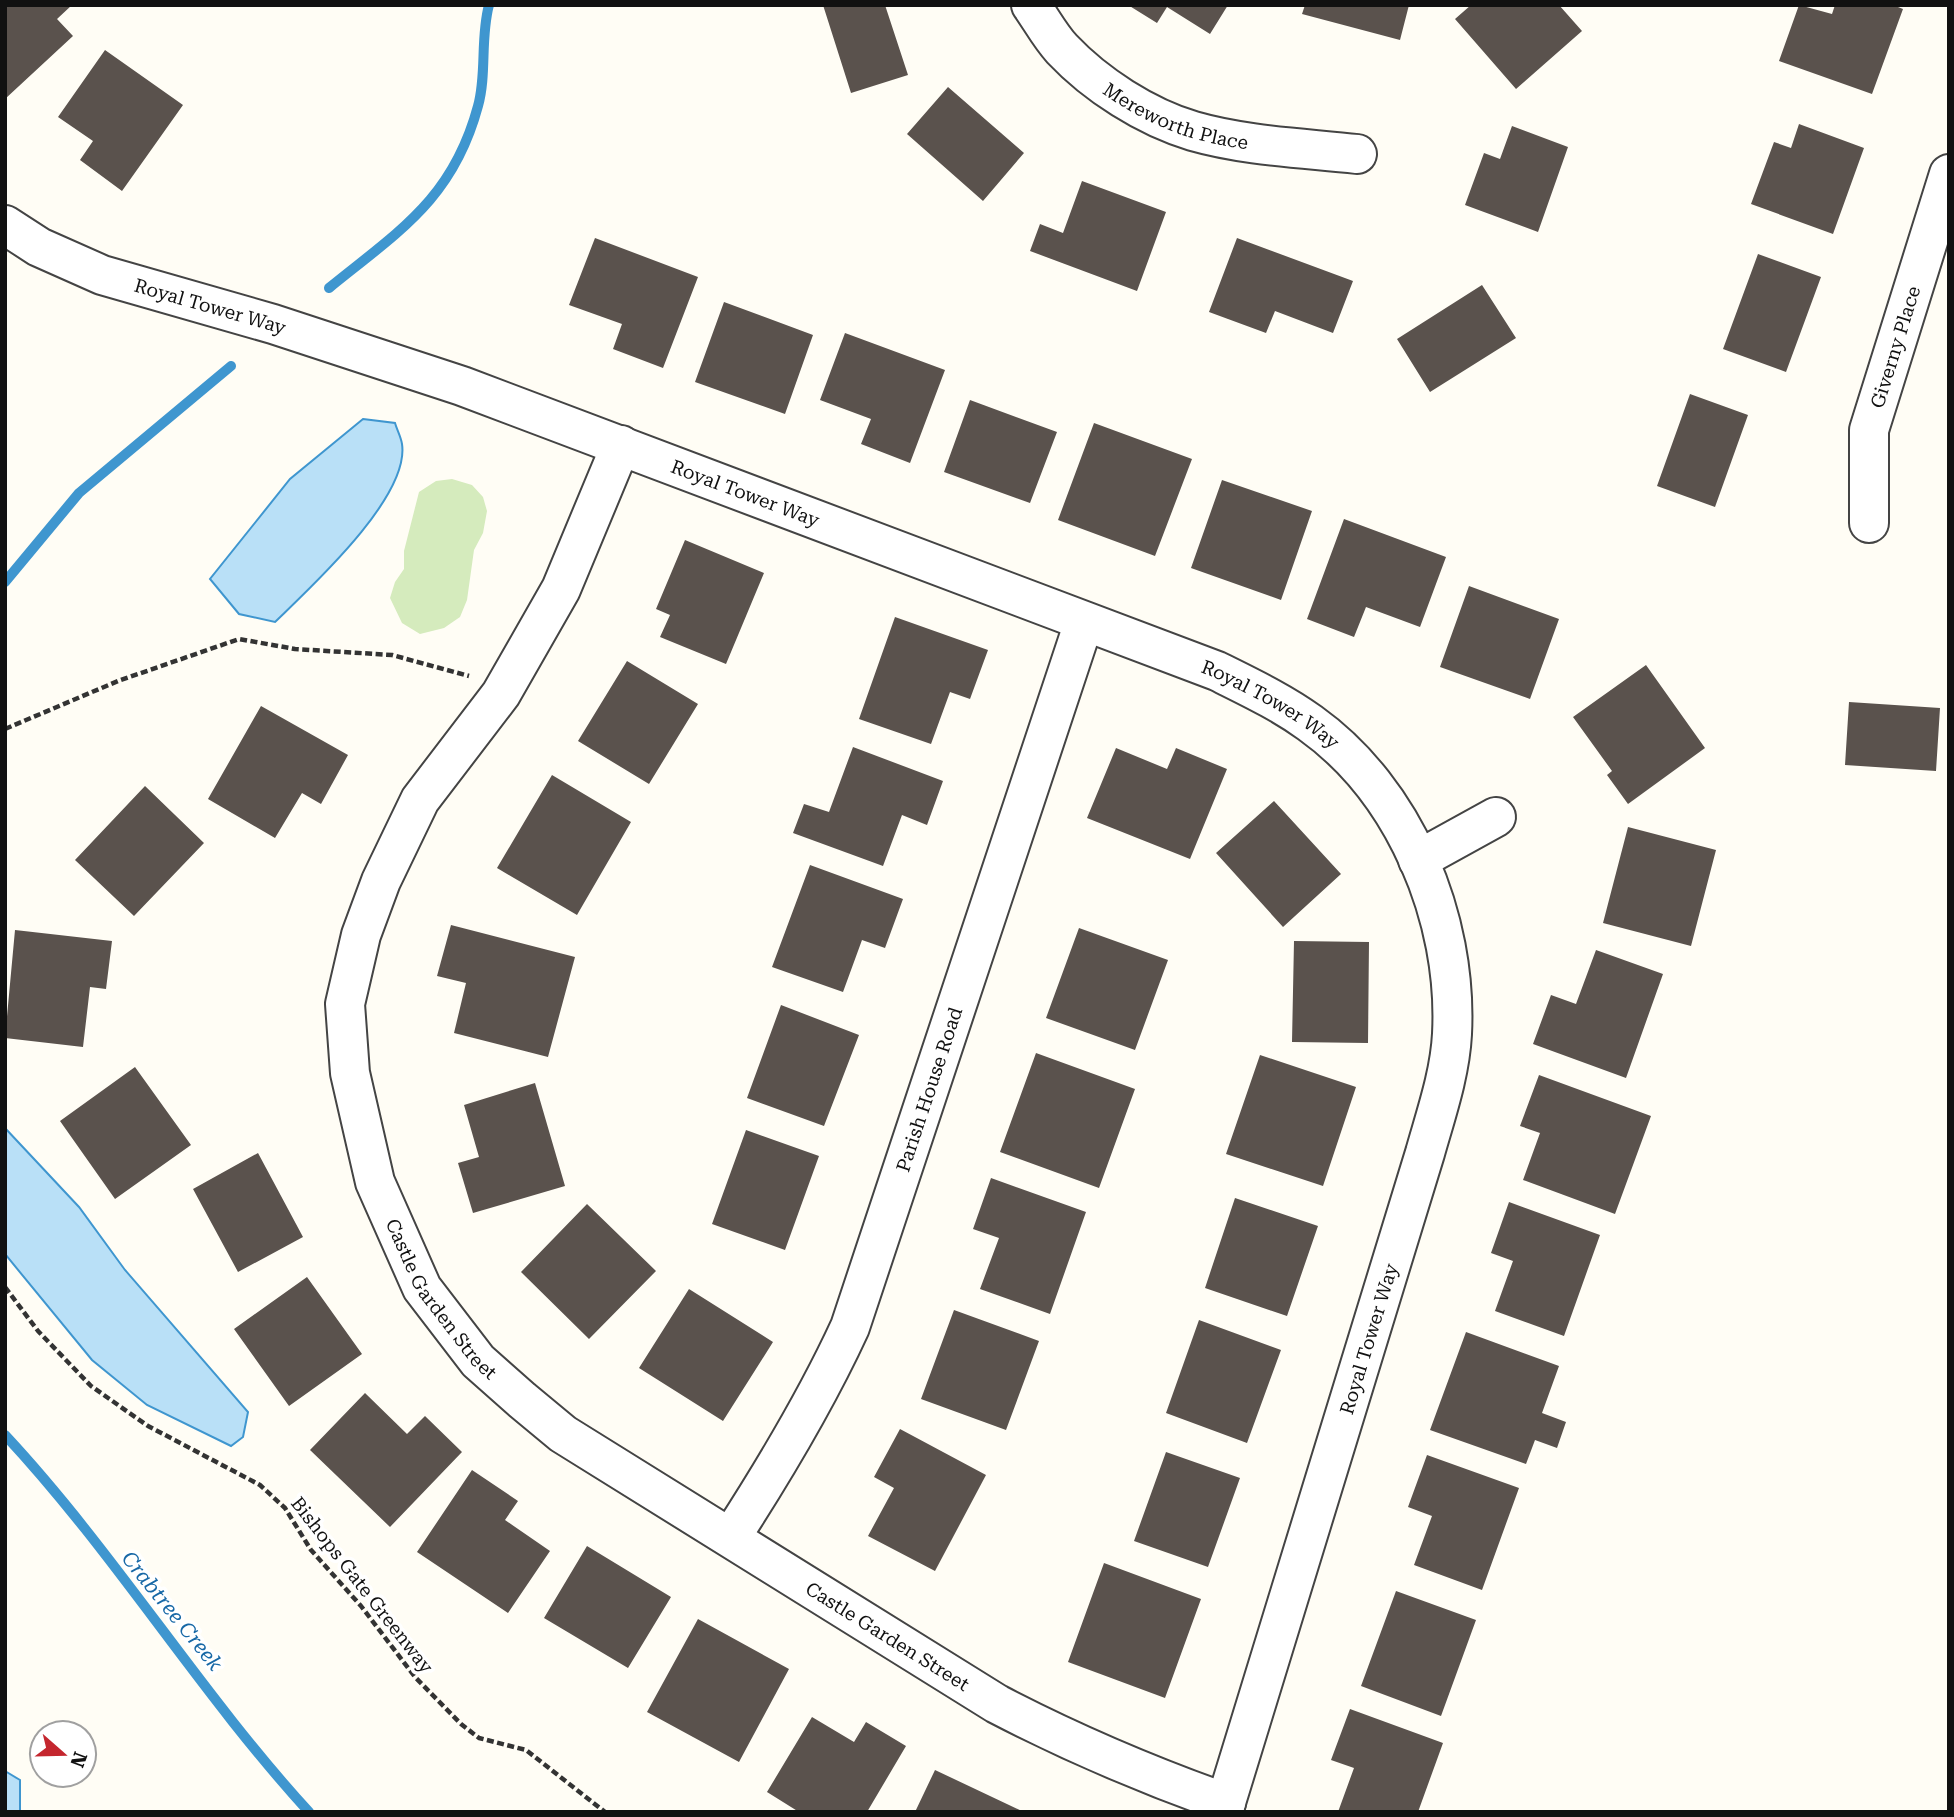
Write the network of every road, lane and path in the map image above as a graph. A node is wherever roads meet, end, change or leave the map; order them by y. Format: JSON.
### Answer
{"nodes":[{"id":1,"x":1031,"y":5,"type":"edge"},
{"id":2,"x":1357,"y":155,"type":"dead end"},
{"id":3,"x":1949,"y":174,"type":"edge"},
{"id":4,"x":5,"y":225,"type":"edge"},
{"id":5,"x":621,"y":445,"type":"junction"},
{"id":6,"x":1869,"y":523,"type":"dead end"},
{"id":7,"x":1084,"y":622,"type":"junction"},
{"id":8,"x":473,"y":677,"type":"dead end"},
{"id":9,"x":5,"y":730,"type":"edge"},
{"id":10,"x":1496,"y":817,"type":"dead end"},
{"id":11,"x":1418,"y":860,"type":"junction"},
{"id":12,"x":5,"y":1287,"type":"edge"},
{"id":13,"x":731,"y":1537,"type":"junction"},
{"id":14,"x":1225,"y":1807,"type":"edge"},
{"id":15,"x":606,"y":1812,"type":"edge"}],
"edges":[{"from":1,"to":2,"type":"street","name":"Mereworth Place"},
{"from":3,"to":6,"type":"street","name":"Giverny Place"},
{"from":4,"to":5,"type":"street","name":"Royal Tower Way"},
{"from":5,"to":7,"type":"street","name":"Royal Tower Way"},
{"from":5,"to":13,"type":"street","name":"Castle Garden Street"},
{"from":7,"to":11,"type":"street","name":"Royal Tower Way"},
{"from":7,"to":13,"type":"street","name":"Parish House Road"},
{"from":8,"to":9,"type":"path"},
{"from":10,"to":11,"type":"street"},
{"from":11,"to":14,"type":"street","name":"Royal Tower Way"},
{"from":12,"to":15,"type":"path","name":"Bishops Gate Greenway"},
{"from":13,"to":14,"type":"street","name":"Castle Garden Street"}]}
